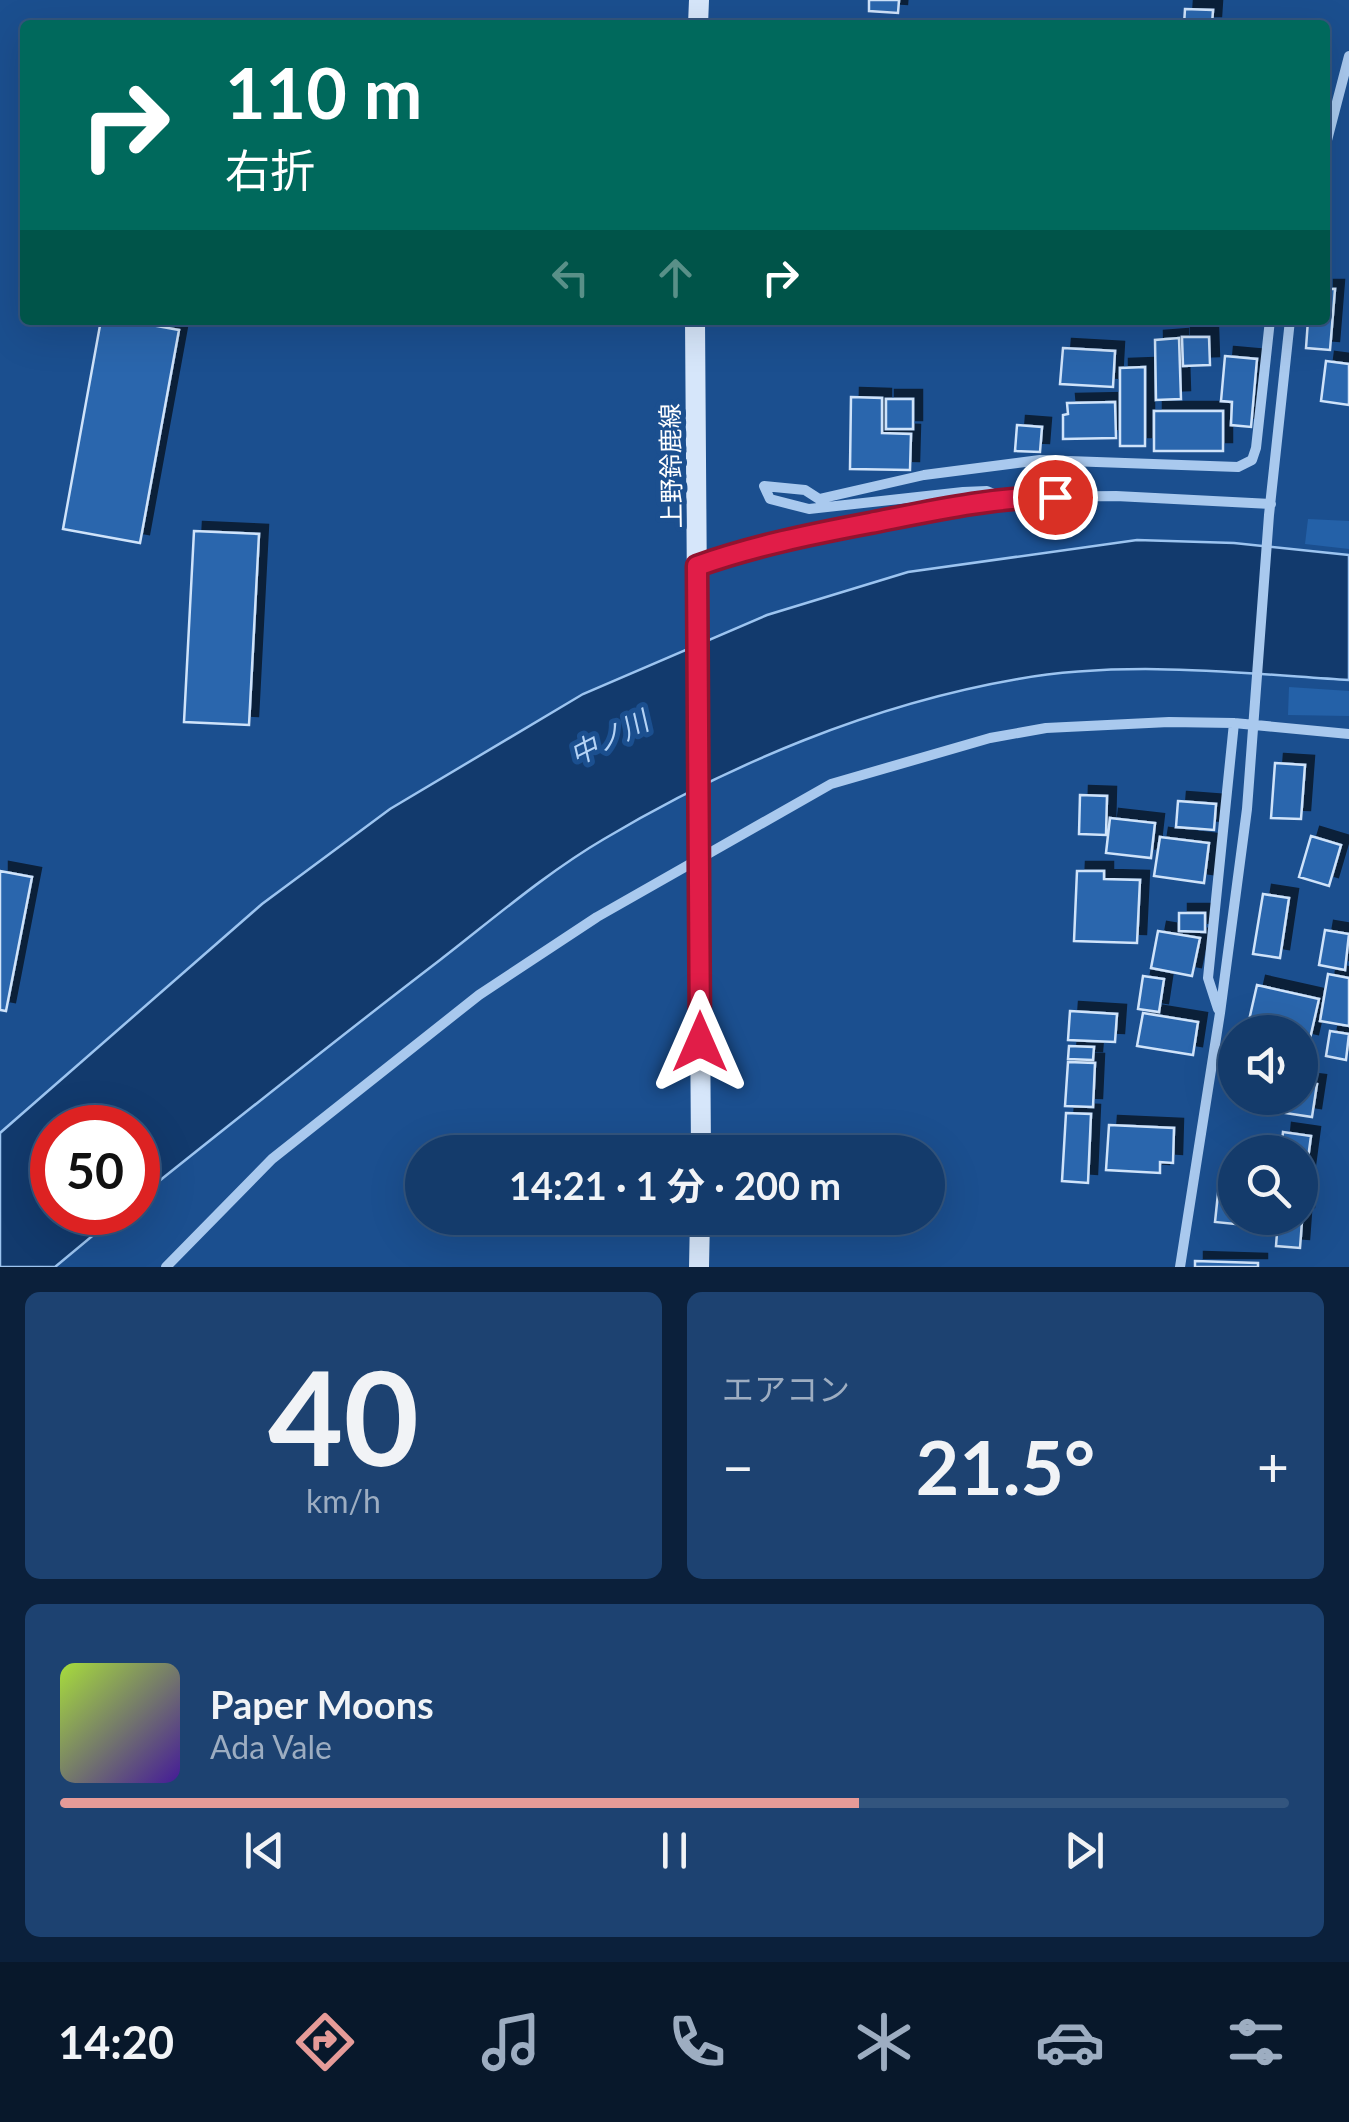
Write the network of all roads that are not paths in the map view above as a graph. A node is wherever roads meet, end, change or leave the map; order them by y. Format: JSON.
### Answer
{"nodes":[{"id":1,"x":1349,"y":56,"type":"edge"},
{"id":2,"x":1330,"y":129,"type":"edge"},
{"id":3,"x":695,"y":325,"type":"edge"},
{"id":4,"x":1269,"y":325,"type":"edge"},
{"id":5,"x":1289,"y":325,"type":"edge"},
{"id":6,"x":1008,"y":500,"type":"junction"},
{"id":7,"x":1270,"y":509,"type":"junction"},
{"id":8,"x":697,"y":566,"type":"junction"},
{"id":9,"x":1253,"y":722,"type":"junction"},
{"id":10,"x":1234,"y":723,"type":"junction"},
{"id":11,"x":1349,"y":734,"type":"edge"},
{"id":12,"x":699,"y":852,"type":"junction"},
{"id":13,"x":1220,"y":1013,"type":"junction"},
{"id":14,"x":701,"y":1135,"type":"edge"},
{"id":15,"x":700,"y":1235,"type":"edge"},
{"id":16,"x":166,"y":1267,"type":"edge"},
{"id":17,"x":700,"y":1267,"type":"edge"},
{"id":18,"x":1180,"y":1267,"type":"edge"}],
"edges":[{"from":1,"to":2,"type":"street"},
{"from":3,"to":8,"type":"main road","name":"上野鈴鹿線"},
{"from":4,"to":6,"type":"street"},
{"from":5,"to":7,"type":"street"},
{"from":6,"to":7,"type":"street"},
{"from":6,"to":8,"type":"street"},
{"from":7,"to":9,"type":"street"},
{"from":8,"to":12,"type":"main road","name":"上野鈴鹿線"},
{"from":9,"to":10,"type":"street"},
{"from":9,"to":11,"type":"street"},
{"from":9,"to":13,"type":"street"},
{"from":10,"to":12,"type":"street"},
{"from":10,"to":13,"type":"street"},
{"from":12,"to":14,"type":"main road","name":"上野鈴鹿線"},
{"from":12,"to":16,"type":"street"},
{"from":13,"to":18,"type":"street"},
{"from":15,"to":17,"type":"main road"}]}
